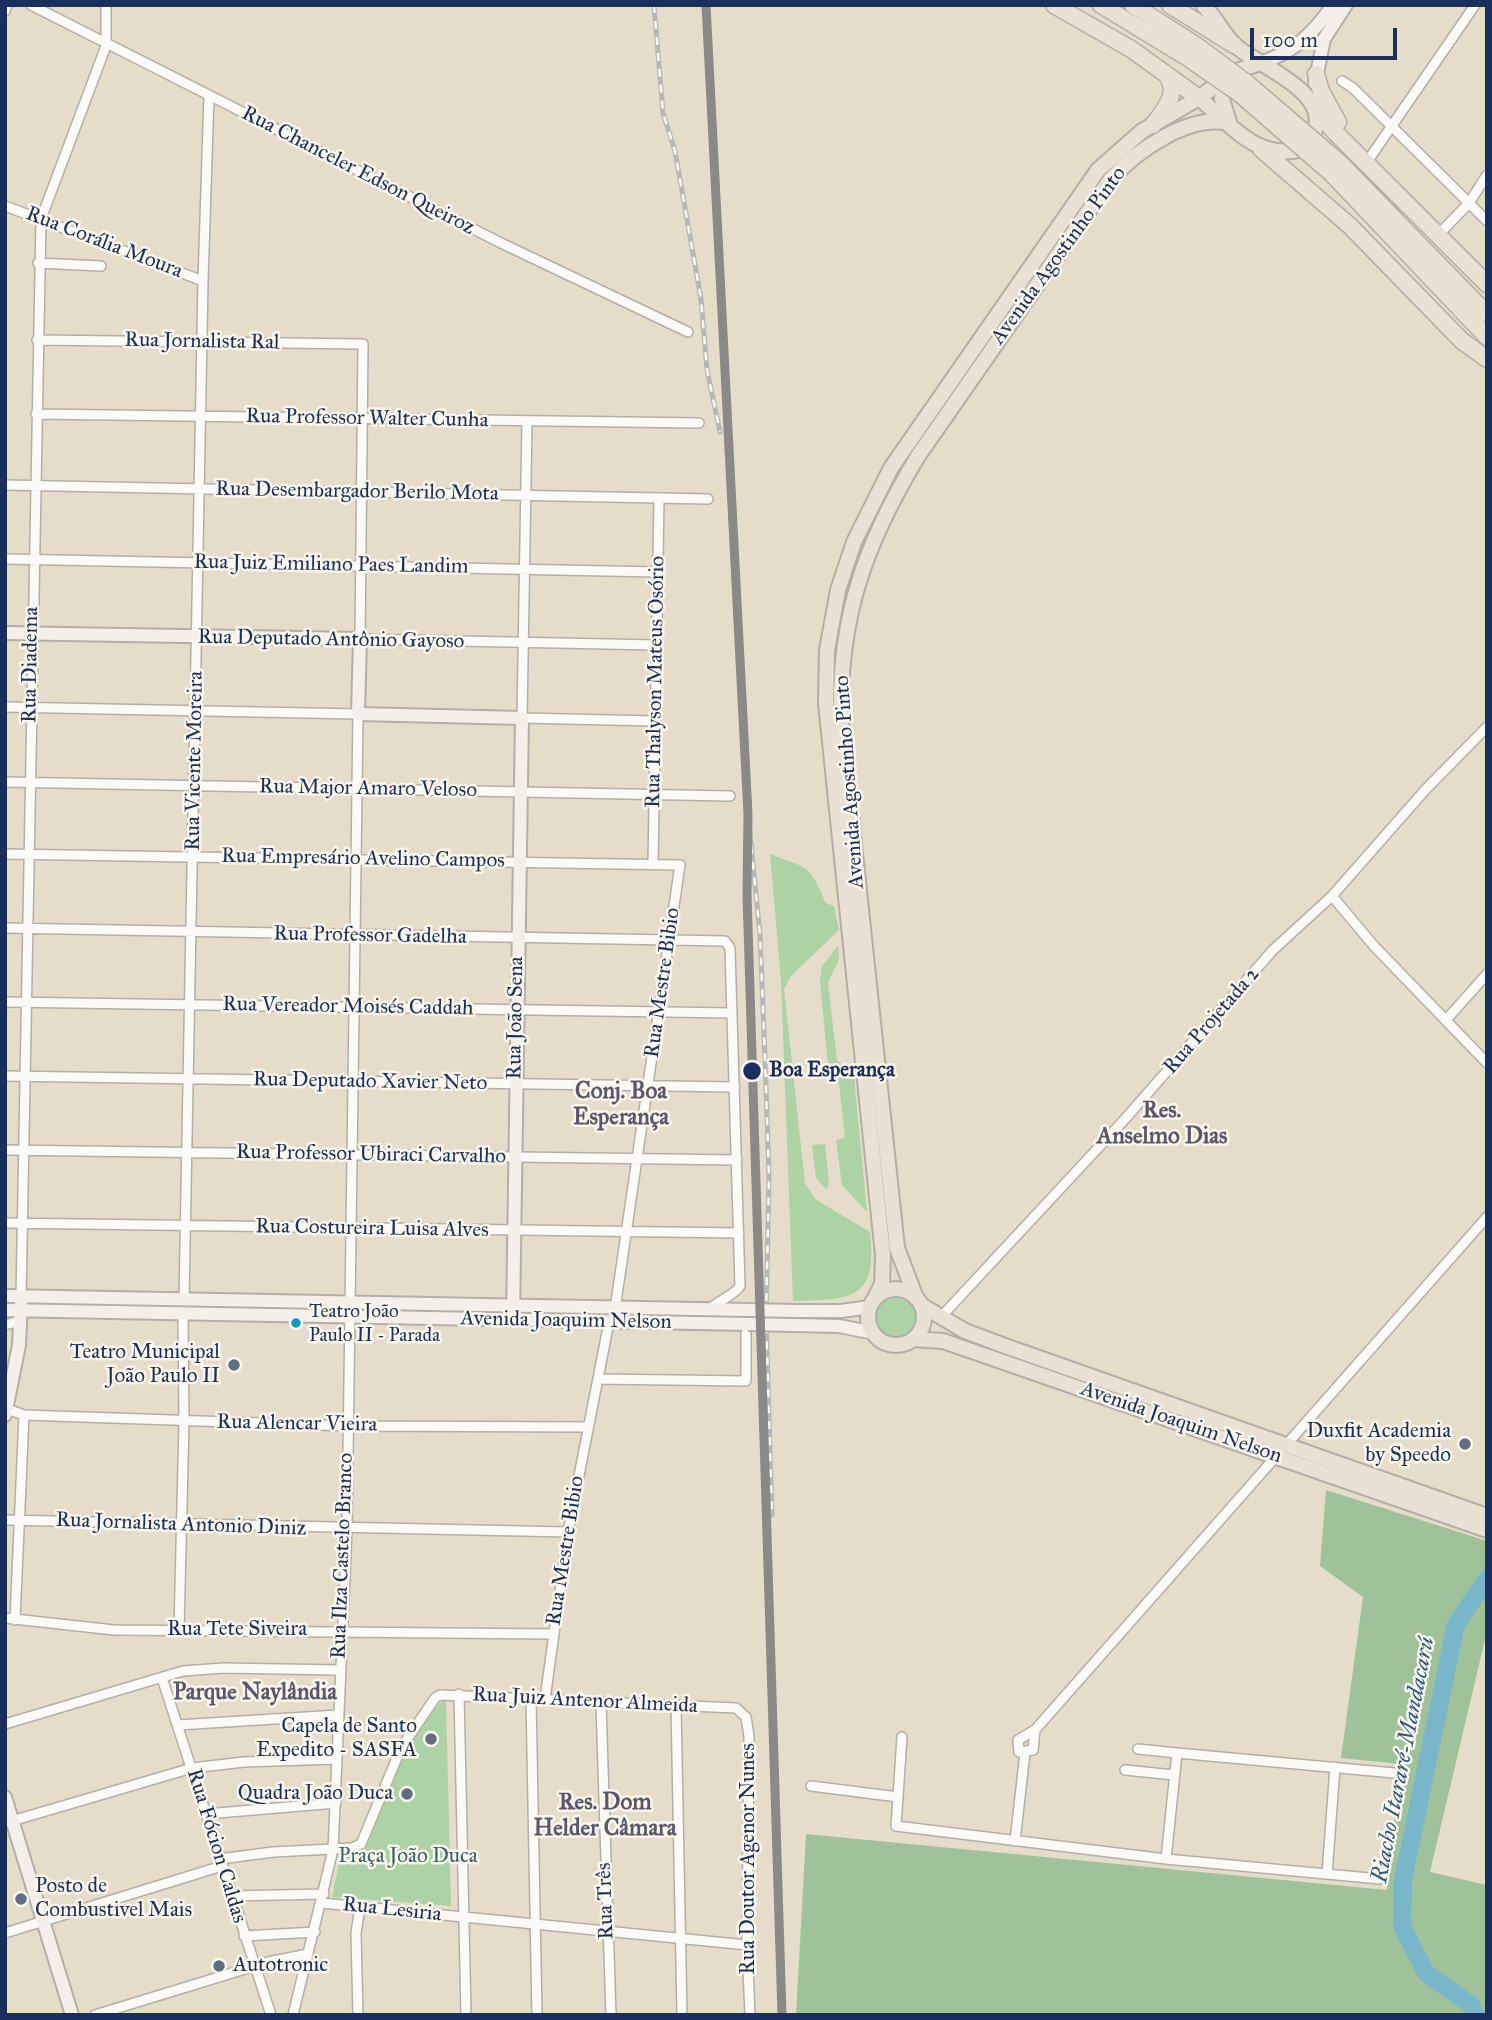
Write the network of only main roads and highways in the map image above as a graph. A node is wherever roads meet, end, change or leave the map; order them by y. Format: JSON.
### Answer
{"nodes":[{"id":1,"x":1054,"y":5,"type":"edge"},
{"id":2,"x":1101,"y":5,"type":"edge"},
{"id":3,"x":1133,"y":5,"type":"edge"},
{"id":4,"x":1170,"y":5,"type":"edge"},
{"id":5,"x":1203,"y":5,"type":"edge"},
{"id":6,"x":1346,"y":5,"type":"edge"},
{"id":7,"x":1331,"y":14,"type":"edge"},
{"id":8,"x":1234,"y":45,"type":"junction"},
{"id":9,"x":1193,"y":52,"type":"junction"},
{"id":10,"x":1260,"y":63,"type":"junction"},
{"id":11,"x":1163,"y":71,"type":"junction"},
{"id":12,"x":1316,"y":74,"type":"junction"},
{"id":13,"x":1224,"y":79,"type":"junction"},
{"id":14,"x":1199,"y":98,"type":"junction"},
{"id":15,"x":1316,"y":107,"type":"junction"},
{"id":16,"x":1229,"y":123,"type":"junction"},
{"id":17,"x":1153,"y":125,"type":"junction"},
{"id":18,"x":1261,"y":149,"type":"junction"},
{"id":19,"x":1365,"y":160,"type":"junction"},
{"id":20,"x":1443,"y":279,"type":"junction"},
{"id":21,"x":1487,"y":284,"type":"edge"},
{"id":22,"x":1487,"y":314,"type":"edge"},
{"id":23,"x":1487,"y":337,"type":"edge"},
{"id":24,"x":1487,"y":359,"type":"edge"},
{"id":25,"x":5,"y":634,"type":"edge"},
{"id":26,"x":522,"y":718,"type":"joint"},
{"id":27,"x":5,"y":1296,"type":"edge"},
{"id":28,"x":21,"y":1297,"type":"junction"},
{"id":29,"x":919,"y":1301,"type":"junction"},
{"id":30,"x":873,"y":1303,"type":"junction"},
{"id":31,"x":184,"y":1306,"type":"junction"},
{"id":32,"x":5,"y":1310,"type":"edge"},
{"id":33,"x":513,"y":1312,"type":"junction"},
{"id":34,"x":20,"y":1315,"type":"junction"},
{"id":35,"x":874,"y":1333,"type":"junction"},
{"id":36,"x":913,"y":1339,"type":"junction"},
{"id":37,"x":6,"y":1412,"type":"edge"},
{"id":38,"x":1281,"y":1451,"type":"junction"},
{"id":39,"x":1487,"y":1516,"type":"edge"},
{"id":40,"x":1487,"y":1530,"type":"edge"},
{"id":41,"x":5,"y":1797,"type":"edge"},
{"id":42,"x":9,"y":1822,"type":"edge"},
{"id":43,"x":72,"y":2015,"type":"edge"}],
"edges":[{"from":1,"to":11,"type":"highway"},
{"from":2,"to":9,"type":"highway"},
{"from":3,"to":9,"type":"highway"},
{"from":4,"to":8,"type":"highway"},
{"from":5,"to":8,"type":"main road"},
{"from":6,"to":7,"type":"main road"},
{"from":7,"to":10,"type":"main road"},
{"from":7,"to":12,"type":"main road"},
{"from":8,"to":10,"type":"main road"},
{"from":9,"to":20,"type":"highway","bridge":true},
{"from":10,"to":13,"type":"main road"},
{"from":10,"to":15,"type":"main road"},
{"from":11,"to":14,"type":"highway"},
{"from":11,"to":17,"type":"highway"},
{"from":12,"to":15,"type":"main road"},
{"from":12,"to":19,"type":"highway"},
{"from":13,"to":14,"type":"main road","name":"Avenida Agostinho Pinto"},
{"from":13,"to":16,"type":"main road"},
{"from":14,"to":16,"type":"main road"},
{"from":14,"to":17,"type":"main road","name":"Avenida Agostinho Pinto"},
{"from":15,"to":18,"type":"main road"},
{"from":15,"to":19,"type":"highway"},
{"from":16,"to":18,"type":"main road"},
{"from":16,"to":29,"type":"main road","name":"Avenida Agostinho Pinto"},
{"from":17,"to":30,"type":"main road","name":"Avenida Agostinho Pinto"},
{"from":18,"to":24,"type":"highway"},
{"from":19,"to":21,"type":"highway"},
{"from":20,"to":22,"type":"highway"},
{"from":20,"to":23,"type":"highway"},
{"from":25,"to":26,"type":"main road","name":"Rua Deputado Antônio Gayoso"},
{"from":26,"to":33,"type":"main road","name":"Rua João Sena"},
{"from":27,"to":28,"type":"main road","name":"Avenida Joaquim Nelson"},
{"from":28,"to":31,"type":"main road","name":"Avenida Joaquim Nelson"},
{"from":28,"to":34,"type":"main road"},
{"from":29,"to":30,"type":"main road"},
{"from":29,"to":36,"type":"main road"},
{"from":29,"to":38,"type":"main road","name":"Avenida Joaquim Nelson"},
{"from":30,"to":33,"type":"main road","name":"Avenida Joaquim Nelson","bridge":true},
{"from":30,"to":35,"type":"main road"},
{"from":31,"to":33,"type":"main road","name":"Avenida Joaquim Nelson"},
{"from":31,"to":33,"type":"main road","name":"Avenida Joaquim Nelson"},
{"from":31,"to":34,"type":"main road","name":"Avenida Joaquim Nelson"},
{"from":32,"to":34,"type":"main road","name":"Avenida Joaquim Nelson"},
{"from":33,"to":35,"type":"main road","name":"Avenida Joaquim Nelson","bridge":true},
{"from":34,"to":37,"type":"main road"},
{"from":35,"to":36,"type":"main road"},
{"from":36,"to":38,"type":"main road","name":"Avenida Joaquim Nelson"},
{"from":38,"to":39,"type":"main road","name":"Avenida Joaquim Nelson"},
{"from":38,"to":40,"type":"main road","name":"Avenida Joaquim Nelson"},
{"from":41,"to":42,"type":"main road"},
{"from":42,"to":43,"type":"main road"}]}
